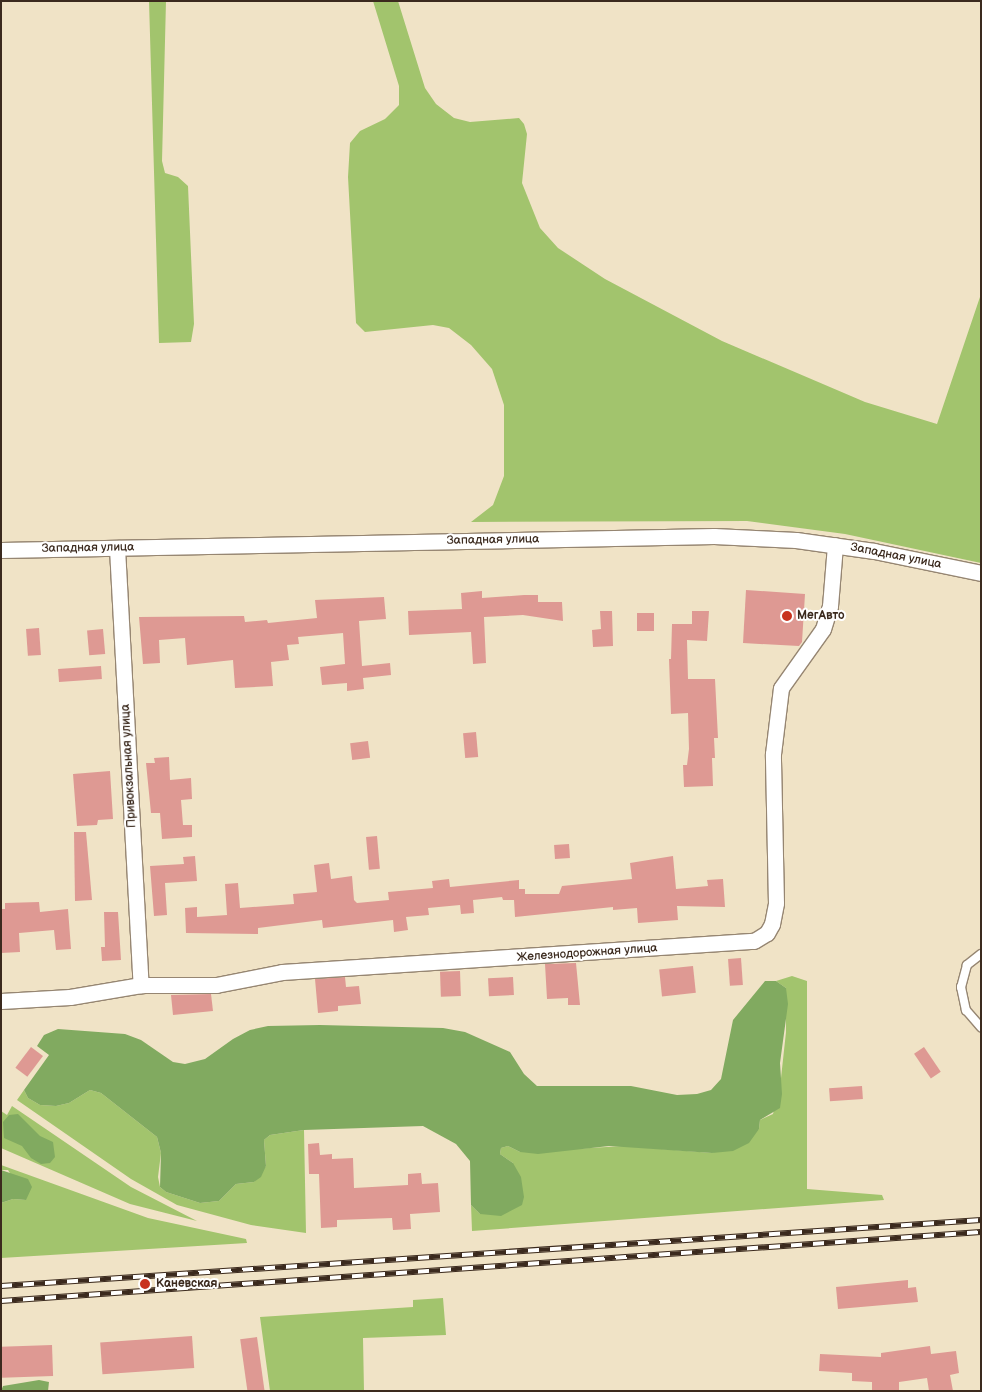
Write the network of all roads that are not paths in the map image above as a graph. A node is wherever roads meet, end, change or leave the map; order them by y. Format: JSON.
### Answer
{"nodes":[{"id":1,"x":835,"y":545,"type":"junction"},
{"id":2,"x":117,"y":548,"type":"junction"},
{"id":3,"x":1,"y":550,"type":"edge"},
{"id":4,"x":981,"y":573,"type":"edge"},
{"id":5,"x":981,"y":954,"type":"edge"},
{"id":6,"x":141,"y":984,"type":"junction"},
{"id":7,"x":1,"y":1001,"type":"edge"},
{"id":8,"x":981,"y":1027,"type":"edge"}],
"edges":[{"from":1,"to":2,"type":"street","name":"Западная улица"},
{"from":1,"to":4,"type":"street","name":"Западная улица"},
{"from":1,"to":6,"type":"street","name":"Железнодорожная улица"},
{"from":2,"to":3,"type":"street","name":"Западная улица"},
{"from":2,"to":6,"type":"street","name":"Привокзальная улица"},
{"from":5,"to":8,"type":"lane"},
{"from":6,"to":7,"type":"street","name":"Железнодорожная улица"}]}
